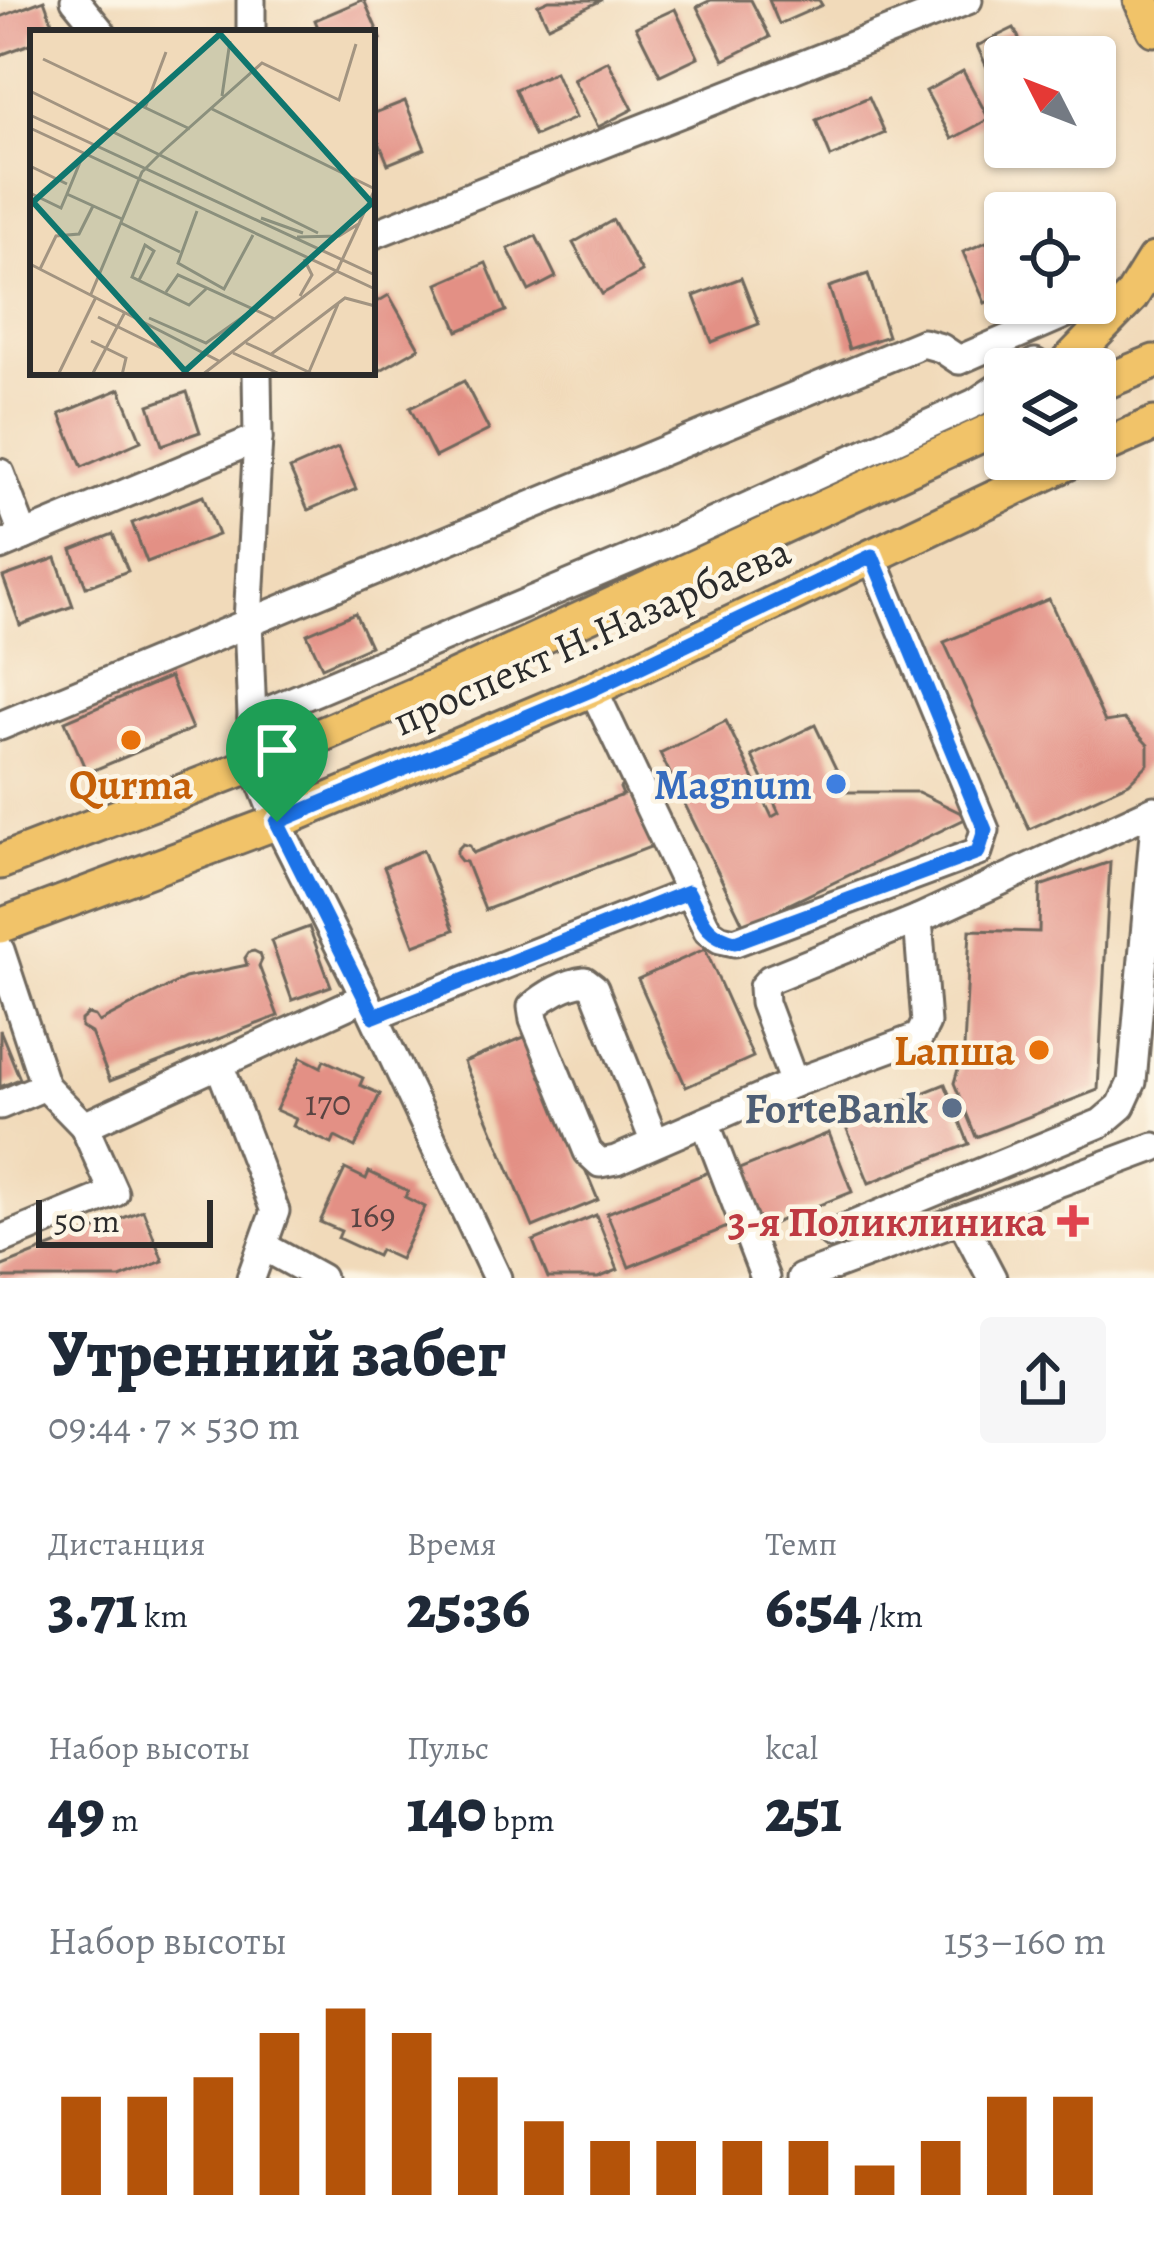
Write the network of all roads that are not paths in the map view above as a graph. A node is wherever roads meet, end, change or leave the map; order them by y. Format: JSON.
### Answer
{"nodes":[{"id":1,"x":75,"y":0,"type":"edge"},
{"id":2,"x":968,"y":0,"type":"edge"},
{"id":3,"x":1141,"y":0,"type":"edge"},
{"id":4,"x":1154,"y":29,"type":"edge"},
{"id":5,"x":100,"y":30,"type":"edge"},
{"id":6,"x":375,"y":234,"type":"edge"},
{"id":7,"x":1154,"y":260,"type":"edge"},
{"id":8,"x":1041,"y":324,"type":"edge"},
{"id":9,"x":1065,"y":348,"type":"edge"},
{"id":10,"x":959,"y":359,"type":"junction"},
{"id":11,"x":1154,"y":362,"type":"edge"},
{"id":12,"x":257,"y":375,"type":"edge"},
{"id":13,"x":1116,"y":377,"type":"edge"},
{"id":14,"x":984,"y":405,"type":"edge"},
{"id":15,"x":1154,"y":424,"type":"edge"},
{"id":16,"x":984,"y":425,"type":"edge"},
{"id":17,"x":984,"y":426,"type":"edge"},
{"id":18,"x":258,"y":438,"type":"junction"},
{"id":19,"x":1116,"y":441,"type":"edge"},
{"id":20,"x":1116,"y":451,"type":"edge"},
{"id":21,"x":1154,"y":451,"type":"edge"},
{"id":22,"x":0,"y":473,"type":"edge"},
{"id":23,"x":1032,"y":480,"type":"edge"},
{"id":24,"x":12,"y":541,"type":"edge"},
{"id":25,"x":872,"y":556,"type":"junction"},
{"id":26,"x":248,"y":621,"type":"junction"},
{"id":27,"x":593,"y":689,"type":"junction"},
{"id":28,"x":252,"y":718,"type":"junction"},
{"id":29,"x":0,"y":726,"type":"edge"},
{"id":30,"x":254,"y":764,"type":"junction"},
{"id":31,"x":1154,"y":809,"type":"edge"},
{"id":32,"x":277,"y":822,"type":"junction"},
{"id":33,"x":1154,"y":833,"type":"edge"},
{"id":34,"x":0,"y":862,"type":"edge"},
{"id":35,"x":688,"y":892,"type":"junction"},
{"id":36,"x":918,"y":919,"type":"junction"},
{"id":37,"x":0,"y":926,"type":"edge"},
{"id":38,"x":0,"y":950,"type":"edge"},
{"id":39,"x":370,"y":1007,"type":"junction"},
{"id":40,"x":219,"y":1064,"type":"junction"},
{"id":41,"x":794,"y":1083,"type":"junction"},
{"id":42,"x":45,"y":1086,"type":"junction"},
{"id":43,"x":0,"y":1105,"type":"edge"},
{"id":44,"x":705,"y":1122,"type":"junction"},
{"id":45,"x":84,"y":1126,"type":"junction"},
{"id":46,"x":655,"y":1142,"type":"junction"},
{"id":47,"x":1154,"y":1147,"type":"edge"},
{"id":48,"x":961,"y":1219,"type":"junction"},
{"id":49,"x":832,"y":1234,"type":"dead end"},
{"id":50,"x":0,"y":1240,"type":"edge"},
{"id":51,"x":263,"y":1246,"type":"junction"},
{"id":52,"x":251,"y":1278,"type":"edge"},
{"id":53,"x":321,"y":1278,"type":"edge"},
{"id":54,"x":497,"y":1278,"type":"edge"},
{"id":55,"x":765,"y":1278,"type":"edge"},
{"id":56,"x":801,"y":1278,"type":"edge"},
{"id":57,"x":992,"y":1278,"type":"edge"}],
"edges":[{"from":1,"to":5,"type":"street"},
{"from":2,"to":6,"type":"street"},
{"from":3,"to":4,"type":"main road"},
{"from":7,"to":9,"type":"main road"},
{"from":8,"to":10,"type":"street"},
{"from":10,"to":14,"type":"street"},
{"from":10,"to":26,"type":"street"},
{"from":11,"to":13,"type":"main road"},
{"from":12,"to":18,"type":"street"},
{"from":15,"to":19,"type":"main road","name":"проспект Н.Назарбаева"},
{"from":16,"to":28,"type":"street"},
{"from":17,"to":30,"type":"main road","name":"проспект Н.Назарбаева"},
{"from":18,"to":24,"type":"street"},
{"from":18,"to":26,"type":"street"},
{"from":20,"to":21,"type":"main road"},
{"from":22,"to":24,"type":"street"},
{"from":23,"to":25,"type":"main road","name":"проспект Н.Назарбаева"},
{"from":25,"to":27,"type":"main road","name":"проспект Н.Назарбаева"},
{"from":25,"to":35,"type":"street"},
{"from":26,"to":28,"type":"street"},
{"from":26,"to":29,"type":"street"},
{"from":27,"to":32,"type":"main road","name":"проспект Н.Назарбаева"},
{"from":27,"to":35,"type":"street"},
{"from":28,"to":30,"type":"street"},
{"from":30,"to":32,"type":"street"},
{"from":30,"to":34,"type":"main road","name":"проспект Н.Назарбаева"},
{"from":31,"to":36,"type":"street"},
{"from":32,"to":37,"type":"main road","name":"проспект Н.Назарбаева"},
{"from":32,"to":39,"type":"street"},
{"from":33,"to":49,"type":"street"},
{"from":35,"to":39,"type":"street"},
{"from":36,"to":41,"type":"street"},
{"from":36,"to":41,"type":"street"},
{"from":38,"to":42,"type":"street"},
{"from":39,"to":40,"type":"street"},
{"from":39,"to":54,"type":"street"},
{"from":40,"to":45,"type":"street"},
{"from":40,"to":51,"type":"street"},
{"from":41,"to":44,"type":"street"},
{"from":42,"to":43,"type":"street"},
{"from":42,"to":45,"type":"street"},
{"from":44,"to":46,"type":"street"},
{"from":44,"to":55,"type":"street"},
{"from":45,"to":50,"type":"street"},
{"from":46,"to":46,"type":"street"},
{"from":47,"to":48,"type":"street"},
{"from":48,"to":56,"type":"street"},
{"from":48,"to":57,"type":"street"},
{"from":51,"to":52,"type":"street"},
{"from":51,"to":53,"type":"street"}]}
